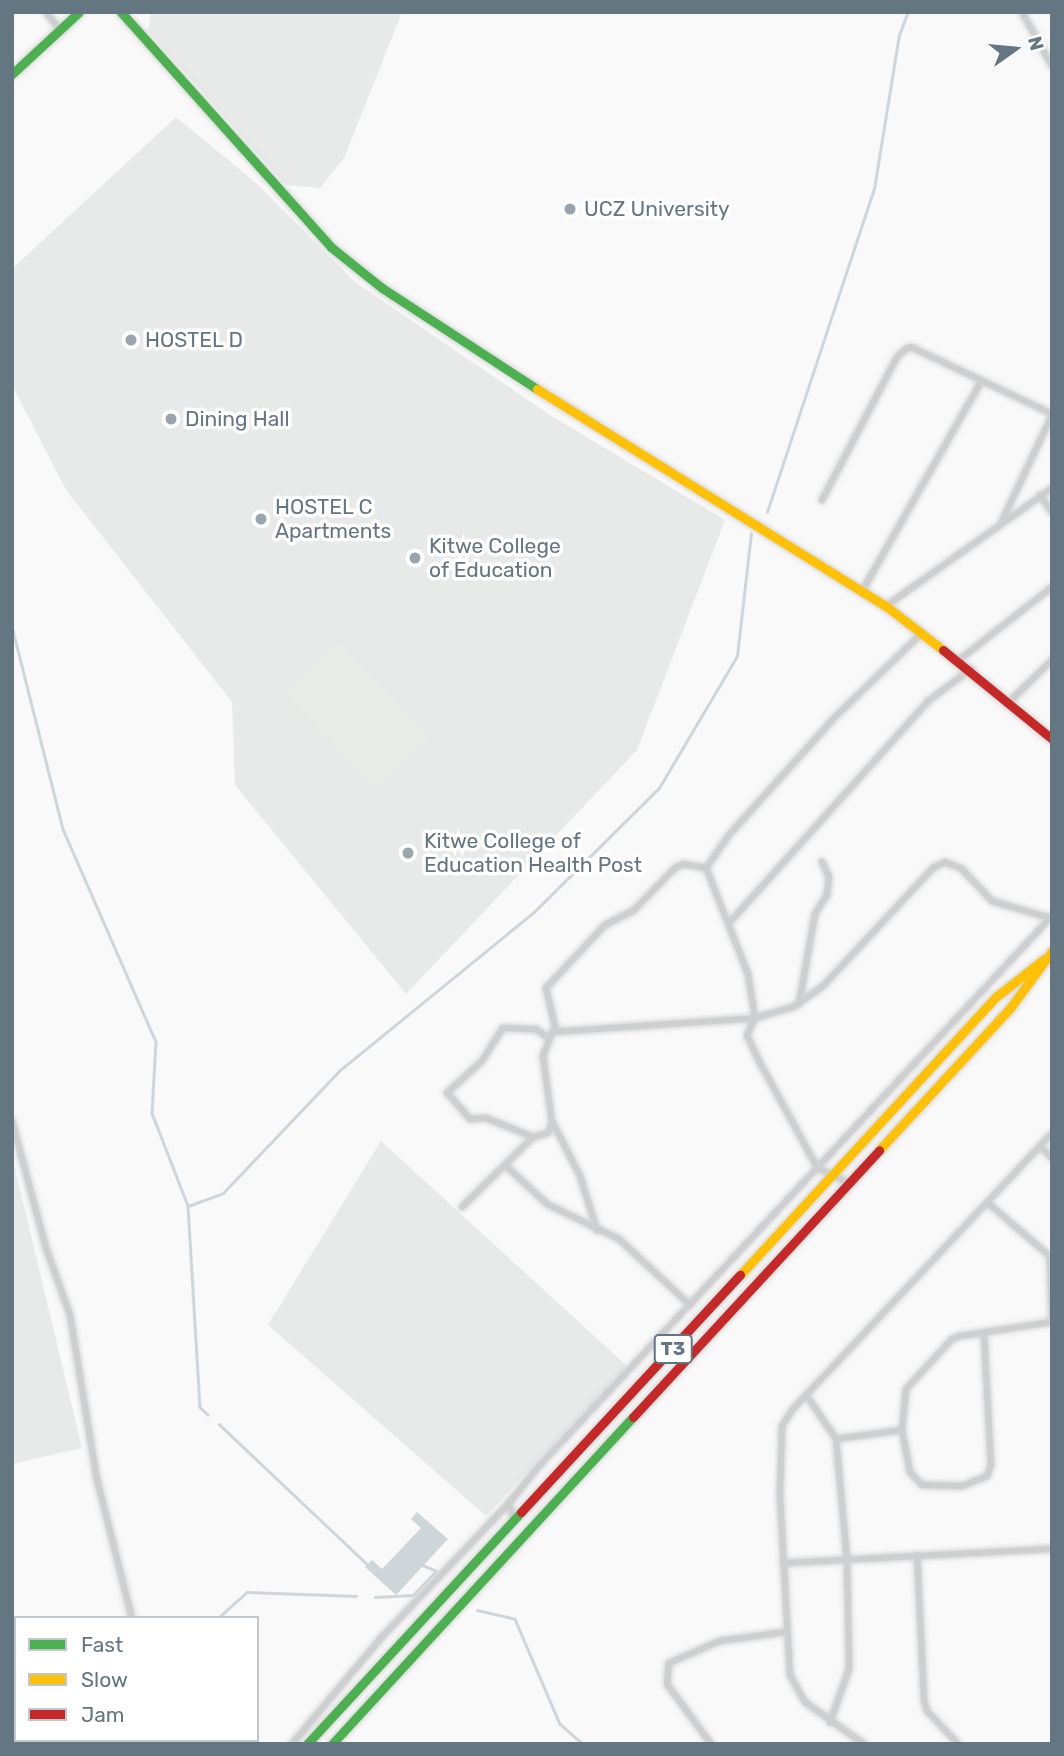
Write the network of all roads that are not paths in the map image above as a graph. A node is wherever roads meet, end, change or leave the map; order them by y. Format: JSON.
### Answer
{"nodes":[{"id":1,"x":46,"y":12,"type":"edge"},
{"id":2,"x":79,"y":12,"type":"edge"},
{"id":3,"x":121,"y":12,"type":"edge"},
{"id":4,"x":1022,"y":12,"type":"edge"},
{"id":5,"x":60,"y":30,"type":"junction"},
{"id":6,"x":1052,"y":66,"type":"edge"},
{"id":7,"x":12,"y":74,"type":"edge"},
{"id":8,"x":981,"y":382,"type":"junction"},
{"id":9,"x":1052,"y":414,"type":"edge"},
{"id":10,"x":1052,"y":488,"type":"edge"},
{"id":11,"x":1040,"y":495,"type":"junction"},
{"id":12,"x":822,"y":500,"type":"dead end"},
{"id":13,"x":1052,"y":512,"type":"edge"},
{"id":14,"x":1001,"y":524,"type":"junction"},
{"id":15,"x":1052,"y":587,"type":"edge"},
{"id":16,"x":861,"y":593,"type":"junction"},
{"id":17,"x":886,"y":607,"type":"junction"},
{"id":18,"x":923,"y":632,"type":"junction"},
{"id":19,"x":959,"y":660,"type":"junction"},
{"id":20,"x":1052,"y":660,"type":"edge"},
{"id":21,"x":971,"y":669,"type":"junction"},
{"id":22,"x":1010,"y":701,"type":"junction"},
{"id":23,"x":1052,"y":739,"type":"edge"},
{"id":24,"x":822,"y":862,"type":"dead end"},
{"id":25,"x":706,"y":867,"type":"junction"},
{"id":26,"x":1051,"y":917,"type":"edge"},
{"id":27,"x":730,"y":922,"type":"junction"},
{"id":28,"x":1052,"y":951,"type":"edge"},
{"id":29,"x":1044,"y":959,"type":"junction"},
{"id":30,"x":799,"y":1004,"type":"junction"},
{"id":31,"x":755,"y":1018,"type":"junction"},
{"id":32,"x":556,"y":1031,"type":"junction"},
{"id":33,"x":547,"y":1037,"type":"junction"},
{"id":34,"x":12,"y":1121,"type":"edge"},
{"id":35,"x":552,"y":1122,"type":"junction"},
{"id":36,"x":1052,"y":1133,"type":"edge"},
{"id":37,"x":533,"y":1137,"type":"junction"},
{"id":38,"x":1040,"y":1146,"type":"junction"},
{"id":39,"x":1052,"y":1158,"type":"edge"},
{"id":40,"x":506,"y":1166,"type":"junction"},
{"id":41,"x":817,"y":1167,"type":"junction"},
{"id":42,"x":832,"y":1176,"type":"junction"},
{"id":43,"x":849,"y":1184,"type":"junction"},
{"id":44,"x":988,"y":1203,"type":"junction"},
{"id":45,"x":462,"y":1207,"type":"dead end"},
{"id":46,"x":597,"y":1230,"type":"junction"},
{"id":47,"x":1051,"y":1258,"type":"edge"},
{"id":48,"x":690,"y":1306,"type":"junction"},
{"id":49,"x":1052,"y":1323,"type":"edge"},
{"id":50,"x":984,"y":1333,"type":"junction"},
{"id":51,"x":807,"y":1396,"type":"junction"},
{"id":52,"x":902,"y":1430,"type":"junction"},
{"id":53,"x":836,"y":1439,"type":"junction"},
{"id":54,"x":509,"y":1503,"type":"junction"},
{"id":55,"x":513,"y":1518,"type":"junction"},
{"id":56,"x":1052,"y":1549,"type":"edge"},
{"id":57,"x":917,"y":1555,"type":"junction"},
{"id":58,"x":847,"y":1560,"type":"junction"},
{"id":59,"x":783,"y":1563,"type":"junction"},
{"id":60,"x":131,"y":1616,"type":"edge"},
{"id":61,"x":785,"y":1632,"type":"junction"},
{"id":62,"x":830,"y":1724,"type":"junction"},
{"id":63,"x":863,"y":1743,"type":"edge"},
{"id":64,"x":292,"y":1744,"type":"edge"},
{"id":65,"x":307,"y":1744,"type":"edge"},
{"id":66,"x":332,"y":1744,"type":"edge"},
{"id":67,"x":711,"y":1744,"type":"edge"},
{"id":68,"x":958,"y":1744,"type":"edge"}],
"edges":[{"from":1,"to":5,"type":"street"},
{"from":2,"to":5,"type":"main road"},
{"from":3,"to":16,"type":"main road"},
{"from":4,"to":6,"type":"street"},
{"from":5,"to":7,"type":"main road"},
{"from":8,"to":9,"type":"street"},
{"from":8,"to":12,"type":"street"},
{"from":8,"to":16,"type":"street"},
{"from":9,"to":14,"type":"street"},
{"from":10,"to":11,"type":"street"},
{"from":11,"to":13,"type":"street"},
{"from":11,"to":14,"type":"street"},
{"from":14,"to":17,"type":"street"},
{"from":15,"to":19,"type":"street"},
{"from":16,"to":17,"type":"main road"},
{"from":17,"to":18,"type":"main road"},
{"from":18,"to":19,"type":"main road"},
{"from":18,"to":25,"type":"street"},
{"from":19,"to":21,"type":"main road"},
{"from":20,"to":22,"type":"street"},
{"from":21,"to":22,"type":"main road"},
{"from":21,"to":27,"type":"street"},
{"from":22,"to":23,"type":"main road"},
{"from":24,"to":30,"type":"street"},
{"from":25,"to":27,"type":"street"},
{"from":25,"to":32,"type":"street"},
{"from":26,"to":30,"type":"street"},
{"from":26,"to":41,"type":"street"},
{"from":27,"to":31,"type":"street"},
{"from":28,"to":29,"type":"main road","number":"T3"},
{"from":29,"to":42,"type":"main road","number":"T3"},
{"from":29,"to":43,"type":"main road","number":"T3"},
{"from":30,"to":31,"type":"street"},
{"from":31,"to":32,"type":"street"},
{"from":31,"to":41,"type":"street"},
{"from":32,"to":33,"type":"street"},
{"from":33,"to":35,"type":"street"},
{"from":33,"to":37,"type":"street"},
{"from":34,"to":60,"type":"street"},
{"from":35,"to":37,"type":"street"},
{"from":35,"to":46,"type":"street"},
{"from":36,"to":38,"type":"street"},
{"from":37,"to":40,"type":"street"},
{"from":38,"to":39,"type":"street"},
{"from":38,"to":44,"type":"street"},
{"from":40,"to":45,"type":"street"},
{"from":40,"to":46,"type":"street"},
{"from":41,"to":42,"type":"street"},
{"from":41,"to":48,"type":"street"},
{"from":42,"to":43,"type":"street"},
{"from":42,"to":55,"type":"main road","number":"T3"},
{"from":43,"to":66,"type":"main road","number":"T3"},
{"from":44,"to":47,"type":"street"},
{"from":44,"to":51,"type":"street"},
{"from":46,"to":48,"type":"street"},
{"from":47,"to":49,"type":"street"},
{"from":48,"to":54,"type":"street"},
{"from":49,"to":50,"type":"street"},
{"from":50,"to":52,"type":"street"},
{"from":50,"to":52,"type":"street"},
{"from":51,"to":53,"type":"street"},
{"from":51,"to":59,"type":"street"},
{"from":52,"to":53,"type":"street"},
{"from":53,"to":58,"type":"street"},
{"from":54,"to":55,"type":"street"},
{"from":54,"to":64,"type":"street"},
{"from":55,"to":65,"type":"main road","number":"T3"},
{"from":56,"to":57,"type":"street"},
{"from":57,"to":58,"type":"street"},
{"from":57,"to":68,"type":"street"},
{"from":58,"to":59,"type":"street"},
{"from":58,"to":62,"type":"street"},
{"from":59,"to":61,"type":"street"},
{"from":61,"to":62,"type":"street"},
{"from":61,"to":67,"type":"street"},
{"from":62,"to":63,"type":"street"}]}
